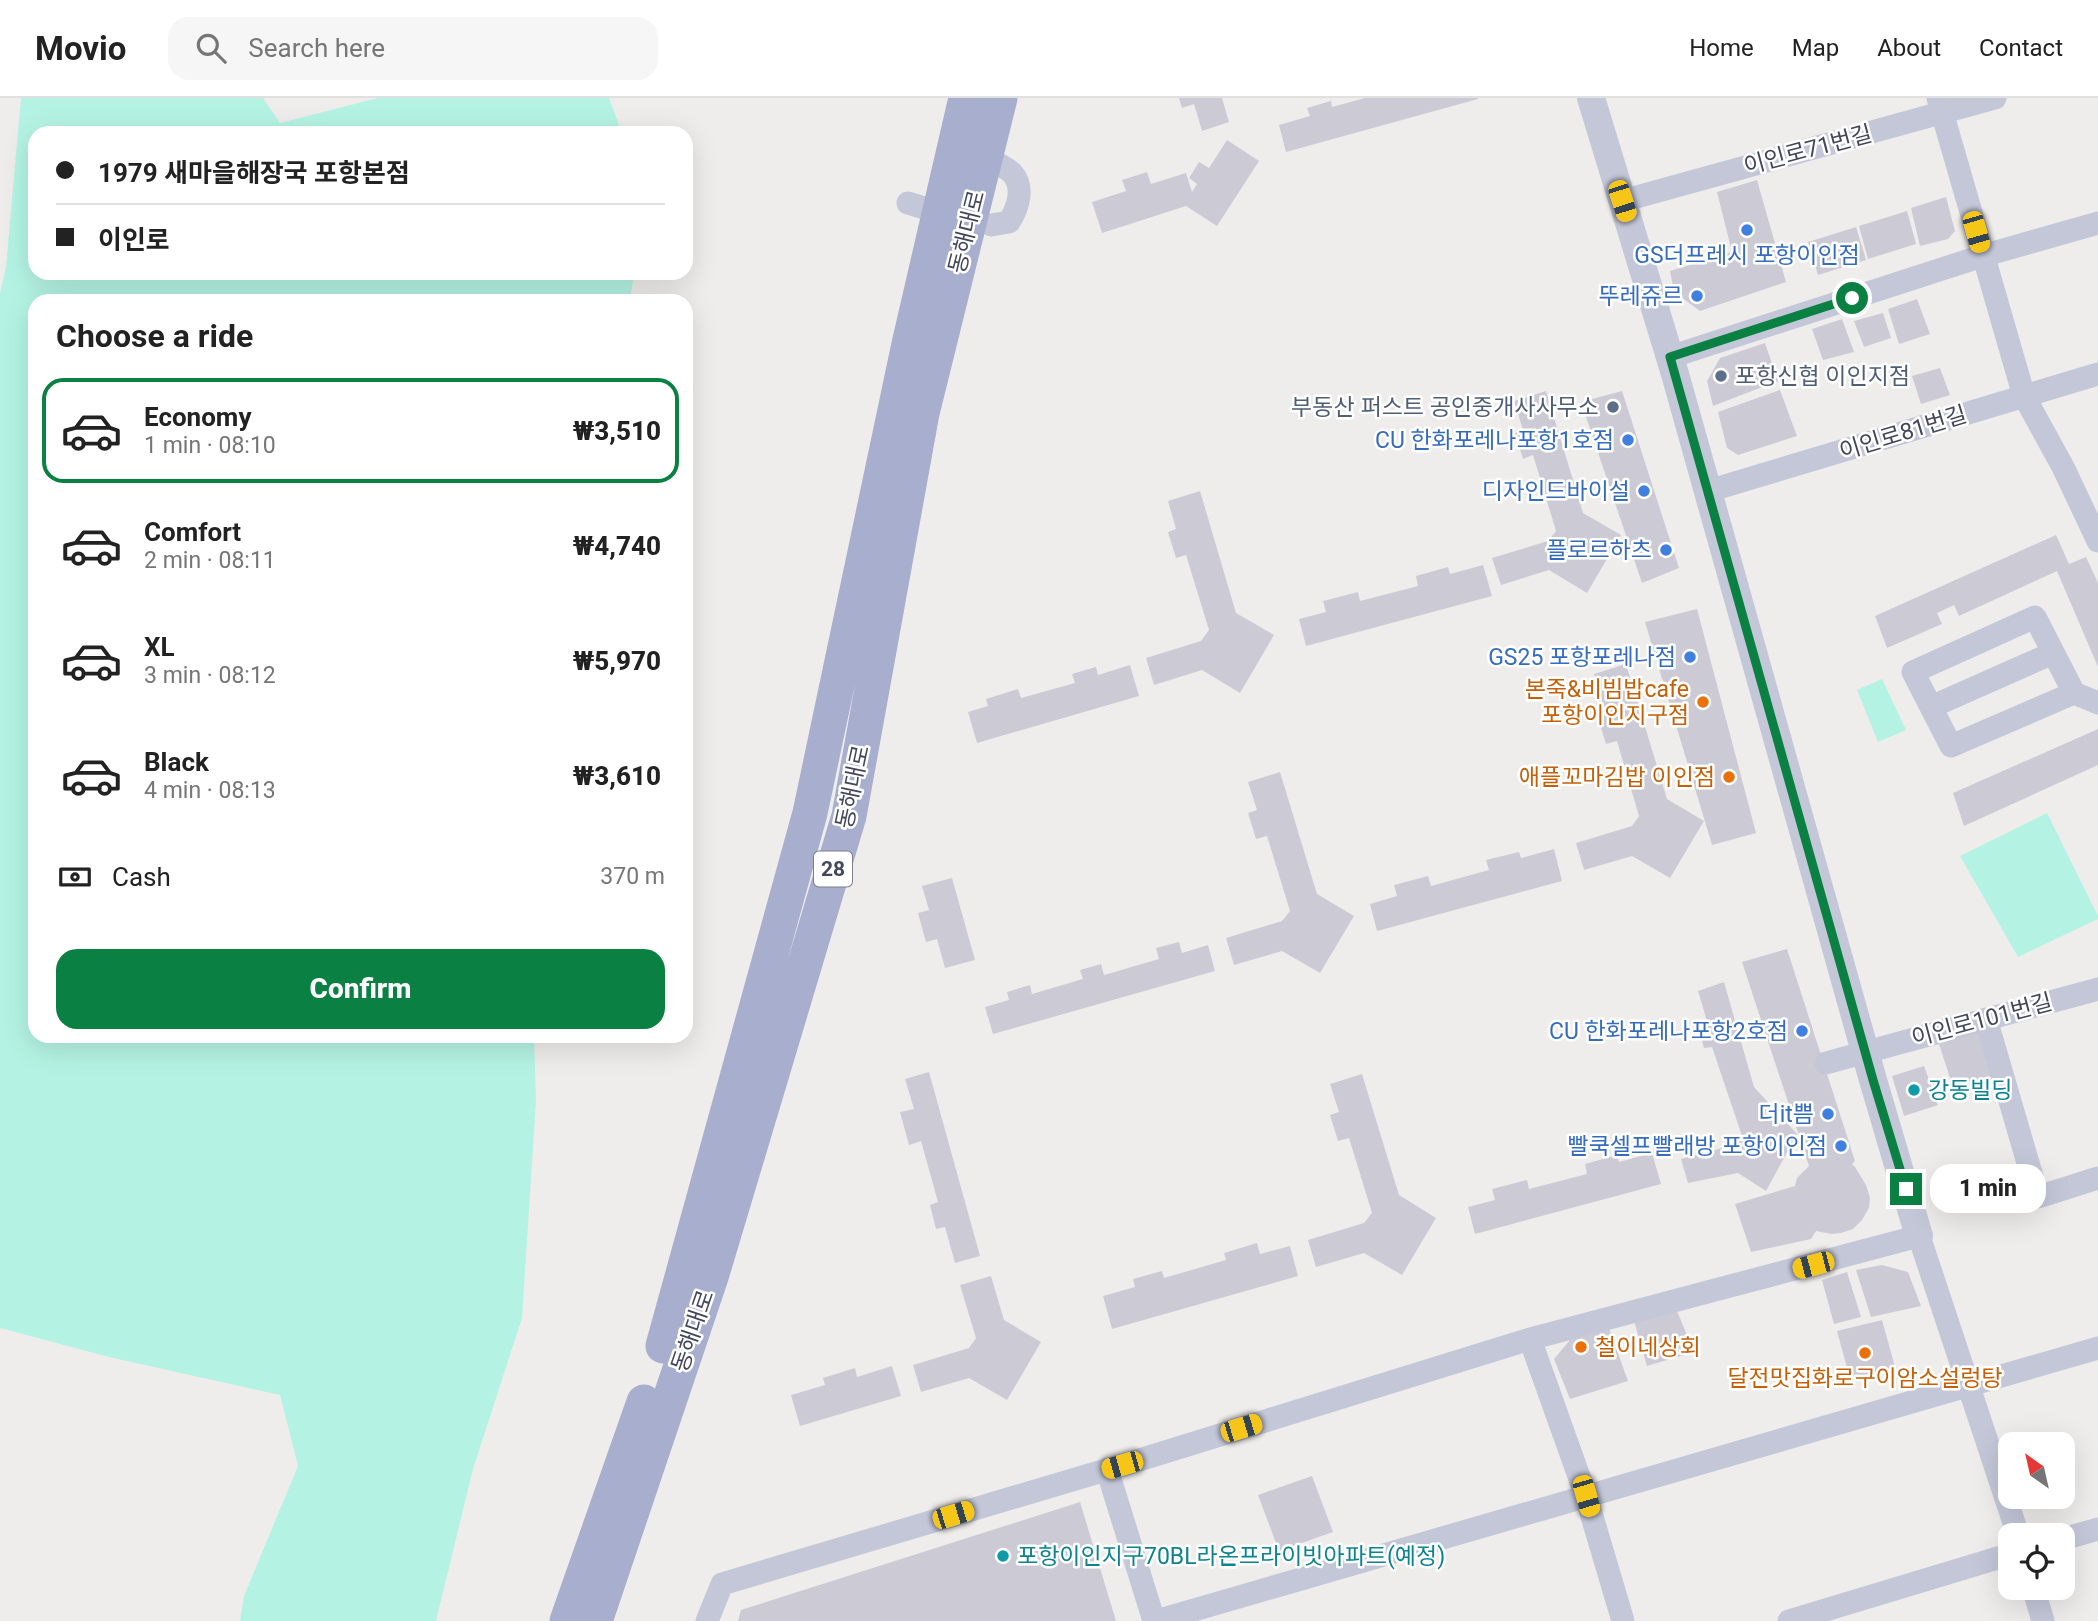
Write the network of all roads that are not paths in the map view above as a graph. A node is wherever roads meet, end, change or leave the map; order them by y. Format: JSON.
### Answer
{"nodes":[{"id":1,"x":966,"y":98,"type":"edge"},
{"id":2,"x":1000,"y":98,"type":"edge"},
{"id":3,"x":1591,"y":98,"type":"edge"},
{"id":4,"x":1995,"y":98,"type":"edge"},
{"id":5,"x":1940,"y":106,"type":"edge"},
{"id":6,"x":986,"y":158,"type":"junction"},
{"id":7,"x":1622,"y":201,"type":"junction"},
{"id":8,"x":2098,"y":223,"type":"edge"},
{"id":9,"x":990,"y":225,"type":"dead end"},
{"id":10,"x":1982,"y":256,"type":"junction"},
{"id":11,"x":1670,"y":357,"type":"junction"},
{"id":12,"x":2098,"y":374,"type":"edge"},
{"id":13,"x":2024,"y":396,"type":"junction"},
{"id":14,"x":1708,"y":491,"type":"junction"},
{"id":15,"x":2098,"y":541,"type":"edge"},
{"id":16,"x":2053,"y":653,"type":"junction"},
{"id":17,"x":2074,"y":693,"type":"junction"},
{"id":18,"x":2098,"y":703,"type":"edge"},
{"id":19,"x":1931,"y":708,"type":"junction"},
{"id":20,"x":2098,"y":989,"type":"edge"},
{"id":21,"x":1986,"y":1019,"type":"junction"},
{"id":22,"x":1865,"y":1052,"type":"junction"},
{"id":23,"x":1826,"y":1063,"type":"dead end"},
{"id":24,"x":2098,"y":1178,"type":"edge"},
{"id":25,"x":1919,"y":1236,"type":"junction"},
{"id":26,"x":1530,"y":1339,"type":"junction"},
{"id":27,"x":2098,"y":1348,"type":"edge"},
{"id":28,"x":1969,"y":1386,"type":"junction"},
{"id":29,"x":1107,"y":1469,"type":"junction"},
{"id":30,"x":1586,"y":1496,"type":"junction"},
{"id":31,"x":2014,"y":1523,"type":"edge"},
{"id":32,"x":2098,"y":1529,"type":"edge"},
{"id":33,"x":2075,"y":1536,"type":"edge"},
{"id":34,"x":1998,"y":1558,"type":"edge"},
{"id":35,"x":2037,"y":1600,"type":"edge"},
{"id":36,"x":1819,"y":1617,"type":"edge"},
{"id":37,"x":566,"y":1621,"type":"edge"},
{"id":38,"x":595,"y":1621,"type":"edge"},
{"id":39,"x":707,"y":1621,"type":"edge"},
{"id":40,"x":1155,"y":1621,"type":"edge"},
{"id":41,"x":1623,"y":1621,"type":"edge"},
{"id":42,"x":1789,"y":1621,"type":"edge"},
{"id":43,"x":2043,"y":1621,"type":"edge"}],
"edges":[{"from":1,"to":37,"type":"main road"},
{"from":2,"to":6,"type":"main road","name":"동해대로","number":"28"},
{"from":3,"to":7,"type":"street"},
{"from":4,"to":5,"type":"street","name":"이인로71번길"},
{"from":5,"to":7,"type":"street","name":"이인로71번길"},
{"from":5,"to":10,"type":"street"},
{"from":6,"to":9,"type":"street"},
{"from":6,"to":38,"type":"main road","name":"동해대로","number":"28"},
{"from":7,"to":11,"type":"street"},
{"from":8,"to":10,"type":"street"},
{"from":10,"to":11,"type":"street"},
{"from":10,"to":13,"type":"street"},
{"from":11,"to":14,"type":"street"},
{"from":12,"to":13,"type":"street","name":"이인로81번길"},
{"from":13,"to":14,"type":"street","name":"이인로81번길"},
{"from":13,"to":15,"type":"street"},
{"from":14,"to":22,"type":"street"},
{"from":16,"to":17,"type":"street"},
{"from":16,"to":19,"type":"street"},
{"from":16,"to":19,"type":"street"},
{"from":17,"to":18,"type":"street"},
{"from":17,"to":19,"type":"street"},
{"from":20,"to":21,"type":"street","name":"이인로101번길"},
{"from":21,"to":22,"type":"street","name":"이인로101번길"},
{"from":21,"to":24,"type":"street"},
{"from":22,"to":23,"type":"street","name":"이인로101번길"},
{"from":22,"to":25,"type":"street"},
{"from":25,"to":26,"type":"street"},
{"from":25,"to":28,"type":"street"},
{"from":26,"to":29,"type":"street"},
{"from":26,"to":30,"type":"street"},
{"from":27,"to":28,"type":"street"},
{"from":28,"to":30,"type":"street"},
{"from":28,"to":31,"type":"street"},
{"from":29,"to":39,"type":"street"},
{"from":29,"to":40,"type":"street"},
{"from":30,"to":40,"type":"street"},
{"from":30,"to":41,"type":"street"},
{"from":32,"to":33,"type":"street"},
{"from":34,"to":36,"type":"street"},
{"from":35,"to":43,"type":"street"},
{"from":36,"to":42,"type":"street"}]}
